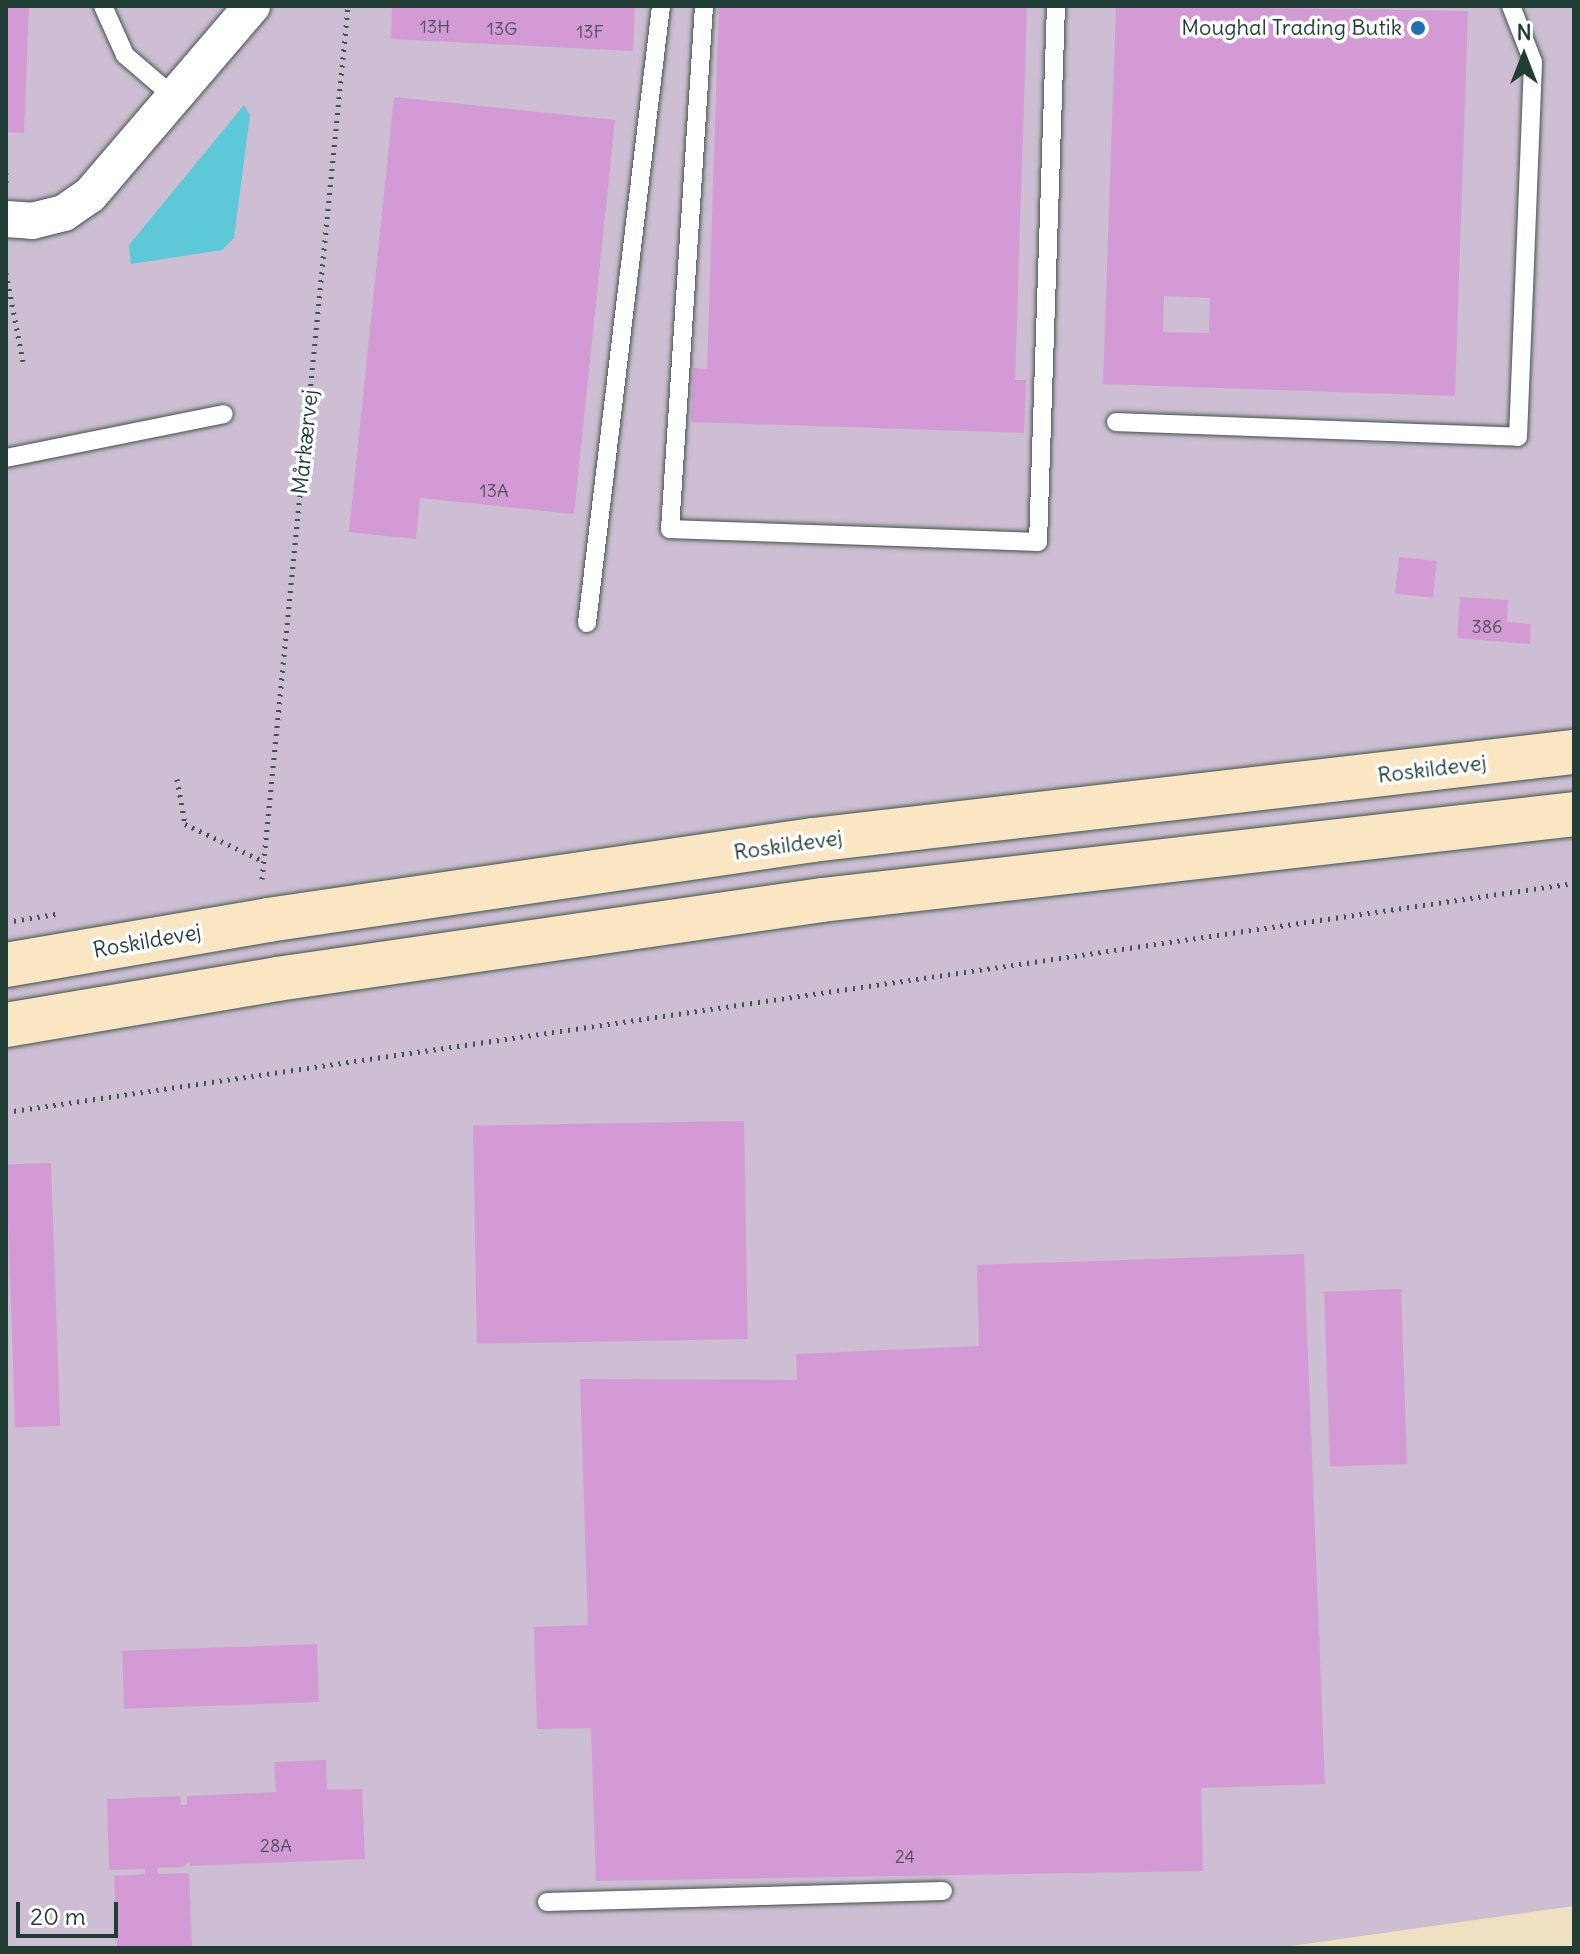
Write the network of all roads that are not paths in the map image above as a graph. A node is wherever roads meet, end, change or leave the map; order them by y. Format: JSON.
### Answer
{"nodes":[{"id":1,"x":103,"y":6,"type":"edge"},
{"id":2,"x":252,"y":6,"type":"edge"},
{"id":3,"x":661,"y":6,"type":"edge"},
{"id":4,"x":704,"y":6,"type":"edge"},
{"id":5,"x":1056,"y":6,"type":"edge"},
{"id":6,"x":1511,"y":6,"type":"edge"},
{"id":7,"x":174,"y":97,"type":"junction"},
{"id":8,"x":6,"y":219,"type":"edge"},
{"id":9,"x":224,"y":414,"type":"dead end"},
{"id":10,"x":1116,"y":422,"type":"dead end"},
{"id":11,"x":6,"y":458,"type":"edge"},
{"id":12,"x":587,"y":623,"type":"dead end"},
{"id":13,"x":1574,"y":752,"type":"edge"},
{"id":14,"x":1574,"y":814,"type":"edge"},
{"id":15,"x":6,"y":965,"type":"edge"},
{"id":16,"x":6,"y":1025,"type":"edge"},
{"id":17,"x":943,"y":1891,"type":"dead end"},
{"id":18,"x":547,"y":1902,"type":"dead end"}],
"edges":[{"from":1,"to":7,"type":"lane"},
{"from":2,"to":7,"type":"street"},
{"from":3,"to":12,"type":"lane"},
{"from":4,"to":5,"type":"lane"},
{"from":6,"to":10,"type":"lane"},
{"from":7,"to":8,"type":"street"},
{"from":9,"to":11,"type":"lane"},
{"from":13,"to":15,"type":"main road","name":"Roskildevej"},
{"from":14,"to":16,"type":"main road"},
{"from":17,"to":18,"type":"lane"}]}
